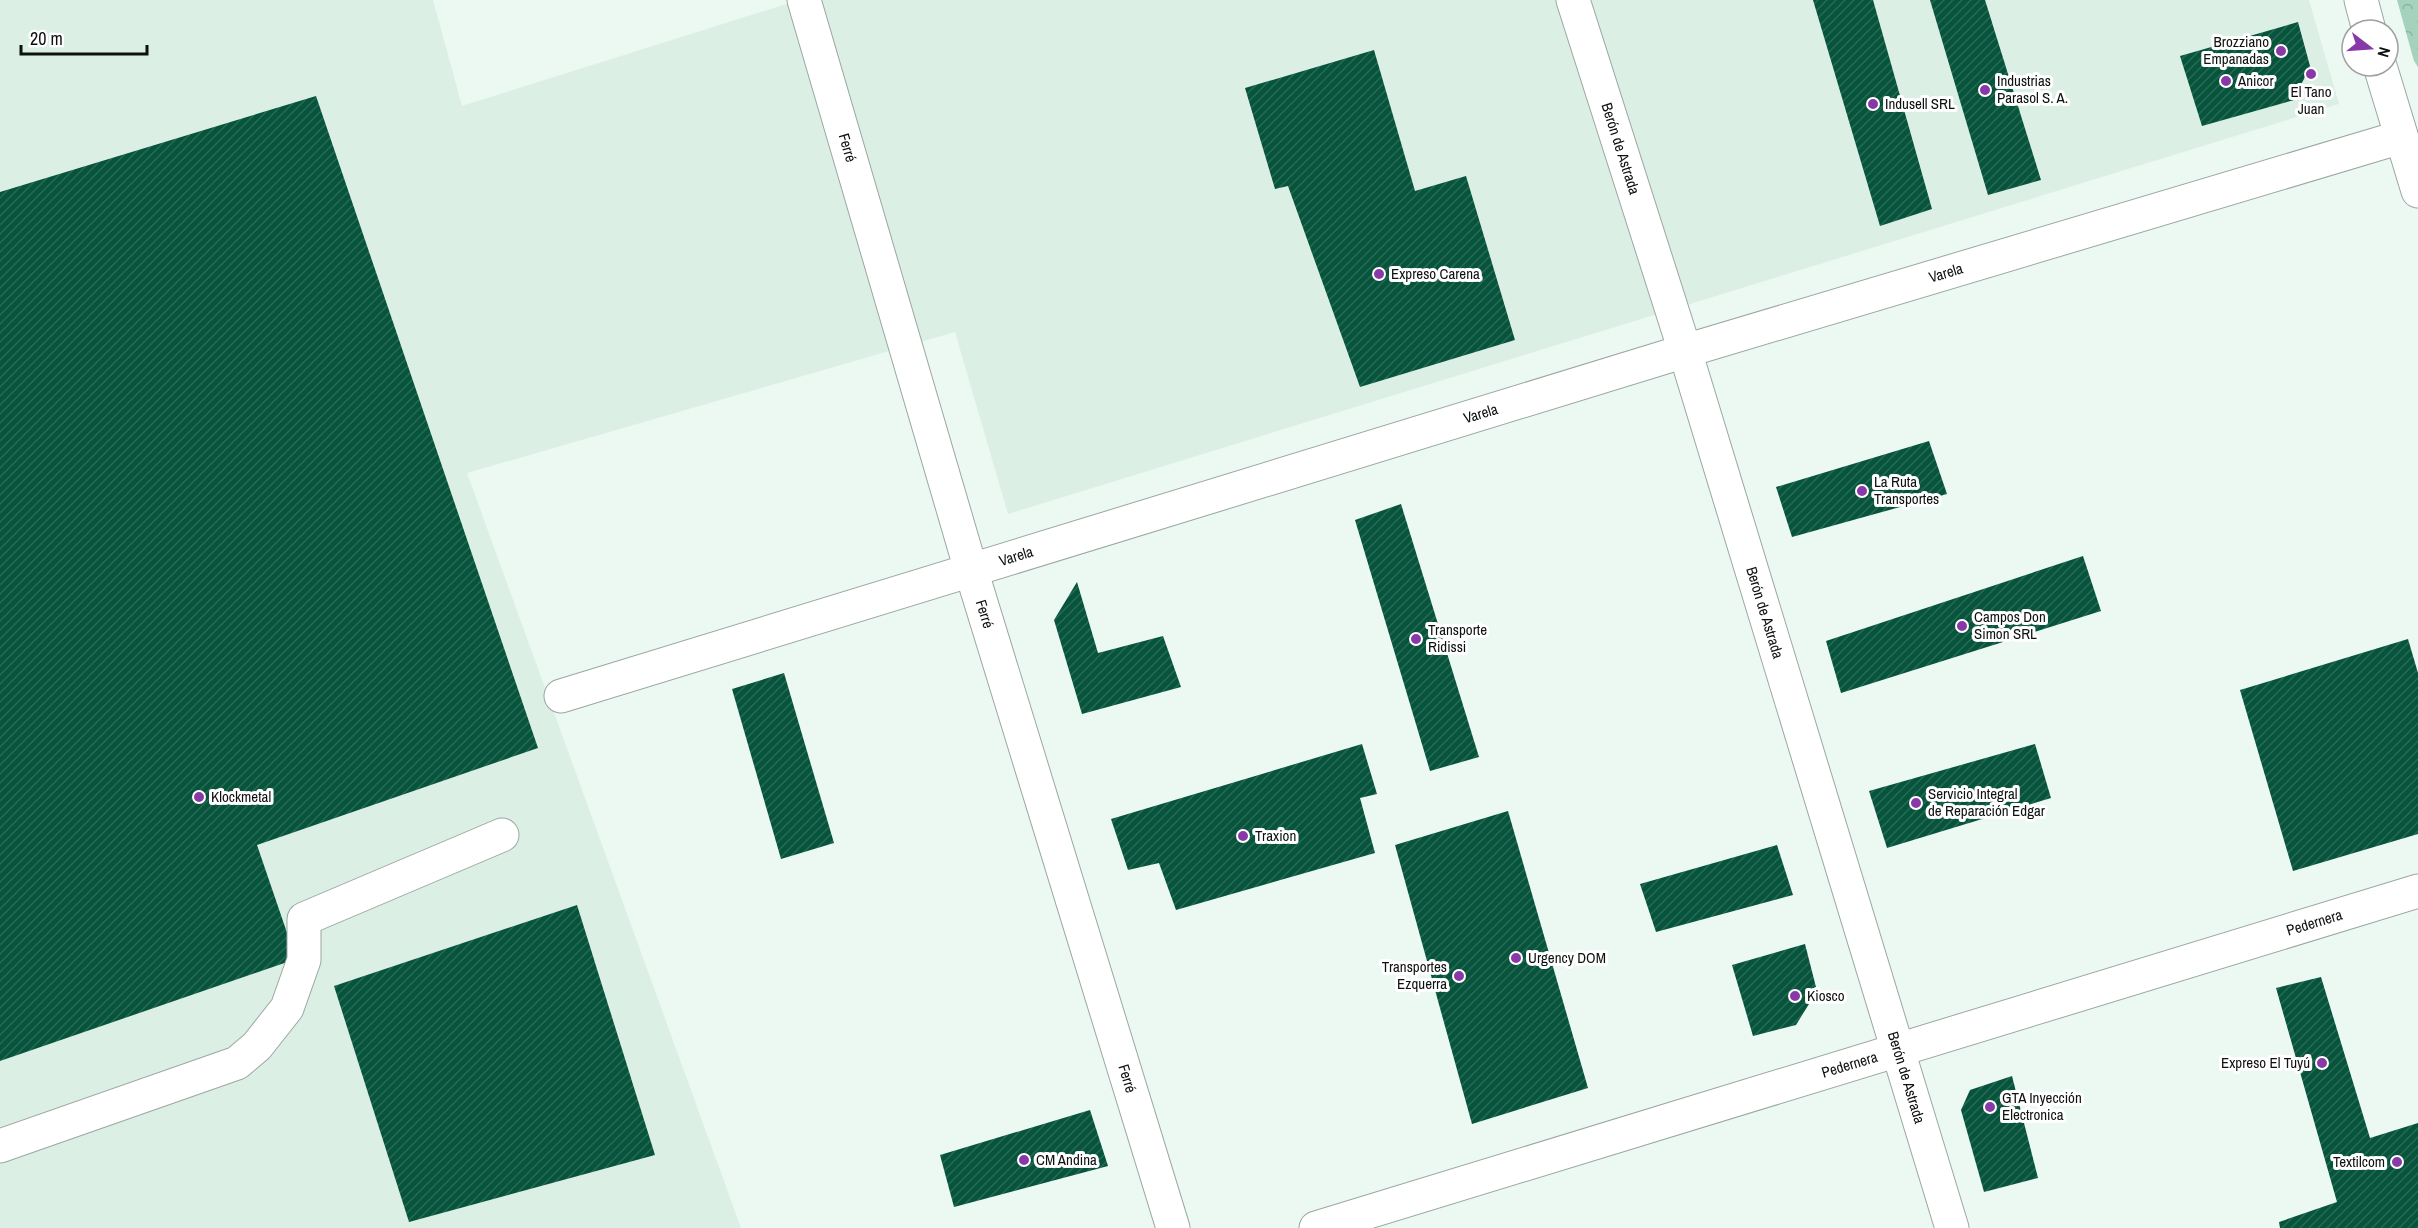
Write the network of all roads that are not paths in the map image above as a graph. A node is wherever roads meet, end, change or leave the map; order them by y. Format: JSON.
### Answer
{"nodes":[{"id":1,"x":804,"y":0,"type":"edge"},
{"id":2,"x":1573,"y":0,"type":"edge"},
{"id":3,"x":2361,"y":0,"type":"edge"},
{"id":4,"x":2366,"y":18,"type":"edge"},
{"id":5,"x":2385,"y":78,"type":"edge"},
{"id":6,"x":2410,"y":134,"type":"edge"},
{"id":7,"x":2418,"y":191,"type":"edge"},
{"id":8,"x":1685,"y":351,"type":"junction"},
{"id":9,"x":971,"y":570,"type":"junction"},
{"id":10,"x":561,"y":696,"type":"dead end"},
{"id":11,"x":502,"y":835,"type":"dead end"},
{"id":12,"x":2418,"y":891,"type":"edge"},
{"id":13,"x":1898,"y":1051,"type":"junction"},
{"id":14,"x":0,"y":1146,"type":"edge"},
{"id":15,"x":1173,"y":1228,"type":"edge"},
{"id":16,"x":1316,"y":1228,"type":"edge"},
{"id":17,"x":1952,"y":1228,"type":"edge"}],
"edges":[{"from":1,"to":9,"type":"street","name":"Ferré"},
{"from":2,"to":8,"type":"street","name":"Berón de Astrada"},
{"from":3,"to":4,"type":"street"},
{"from":5,"to":6,"type":"street"},
{"from":6,"to":7,"type":"street"},
{"from":6,"to":8,"type":"street","name":"Varela"},
{"from":8,"to":9,"type":"street","name":"Varela"},
{"from":8,"to":13,"type":"street","name":"Berón de Astrada"},
{"from":9,"to":10,"type":"street","name":"Varela"},
{"from":9,"to":15,"type":"street","name":"Ferré"},
{"from":11,"to":14,"type":"street"},
{"from":12,"to":13,"type":"street","name":"Pedernera"},
{"from":13,"to":16,"type":"street","name":"Pedernera"},
{"from":13,"to":17,"type":"street","name":"Berón de Astrada"}]}
